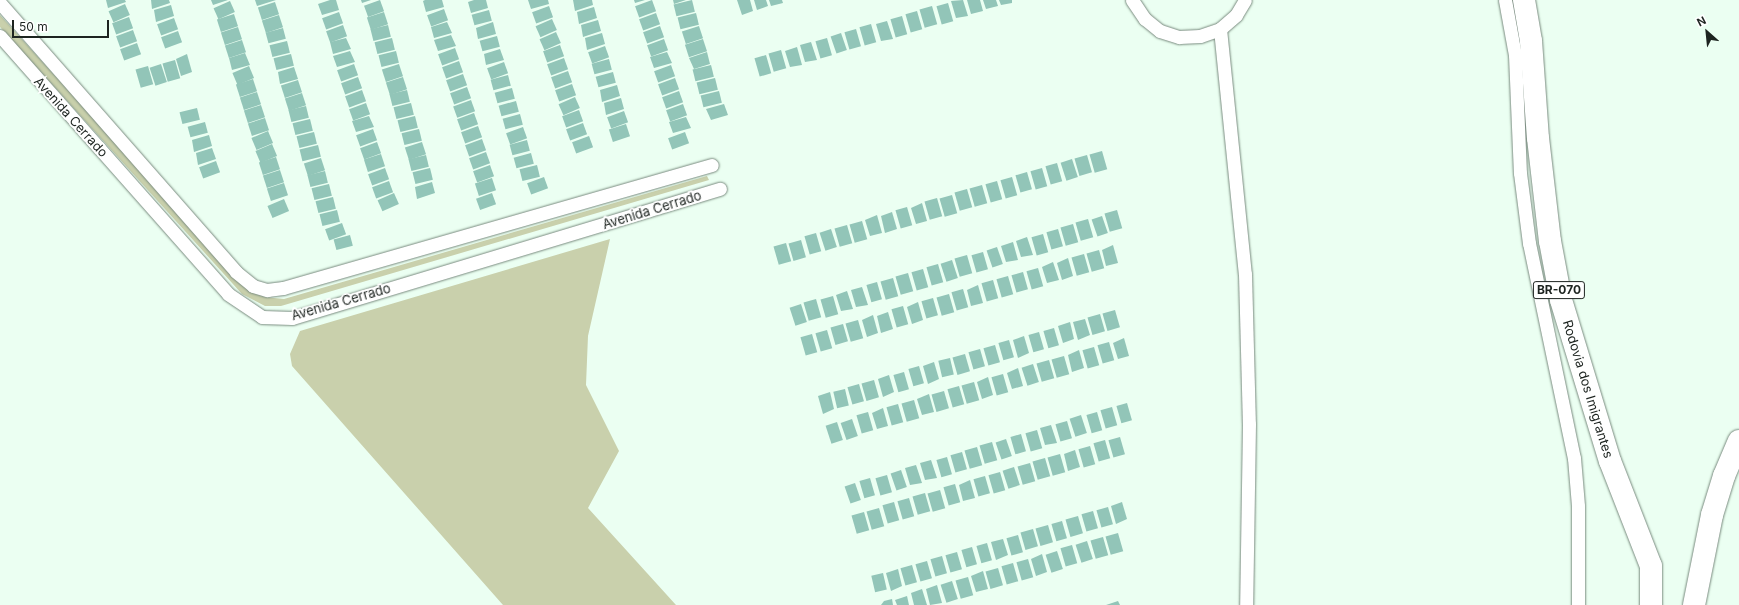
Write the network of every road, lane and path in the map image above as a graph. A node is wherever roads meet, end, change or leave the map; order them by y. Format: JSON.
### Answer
{"nodes":[{"id":1,"x":1132,"y":0,"type":"edge"},
{"id":2,"x":1245,"y":0,"type":"edge"},
{"id":3,"x":1505,"y":0,"type":"edge"},
{"id":4,"x":1524,"y":0,"type":"edge"},
{"id":5,"x":0,"y":3,"type":"edge"},
{"id":6,"x":1220,"y":29,"type":"junction"},
{"id":7,"x":0,"y":36,"type":"edge"},
{"id":8,"x":712,"y":165,"type":"dead end"},
{"id":9,"x":720,"y":189,"type":"dead end"},
{"id":10,"x":1739,"y":441,"type":"edge"},
{"id":11,"x":1246,"y":605,"type":"edge"},
{"id":12,"x":1578,"y":605,"type":"edge"},
{"id":13,"x":1651,"y":605,"type":"edge"},
{"id":14,"x":1694,"y":605,"type":"edge"}],
"edges":[{"from":1,"to":6,"type":"street"},
{"from":2,"to":6,"type":"street"},
{"from":3,"to":12,"type":"street"},
{"from":4,"to":13,"type":"highway","name":"Rodovia dos Imigrantes","number":"BR-070"},
{"from":5,"to":8,"type":"street","name":"Avenida Cerrado"},
{"from":6,"to":11,"type":"street"},
{"from":7,"to":9,"type":"street","name":"Avenida Cerrado"},
{"from":10,"to":14,"type":"highway"}]}
